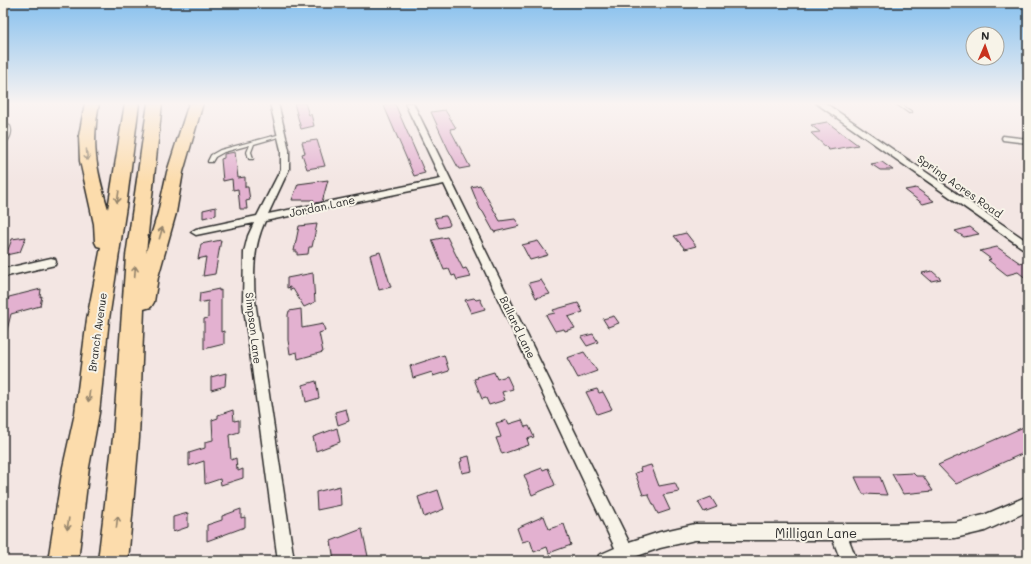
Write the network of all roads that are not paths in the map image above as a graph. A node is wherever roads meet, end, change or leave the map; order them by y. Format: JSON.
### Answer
{"nodes":[{"id":1,"x":10,"y":129,"type":"edge"},
{"id":2,"x":86,"y":129,"type":"edge"},
{"id":3,"x":128,"y":129,"type":"edge"},
{"id":4,"x":152,"y":129,"type":"edge"},
{"id":5,"x":188,"y":129,"type":"edge"},
{"id":6,"x":281,"y":129,"type":"edge"},
{"id":7,"x":422,"y":129,"type":"edge"},
{"id":8,"x":858,"y":129,"type":"edge"},
{"id":9,"x":282,"y":135,"type":"junction"},
{"id":10,"x":1006,"y":138,"type":"dead end"},
{"id":11,"x":1028,"y":141,"type":"edge"},
{"id":12,"x":3,"y":144,"type":"edge"},
{"id":13,"x":252,"y":144,"type":"junction"},
{"id":14,"x":251,"y":158,"type":"dead end"},
{"id":15,"x":210,"y":161,"type":"dead end"},
{"id":16,"x":447,"y":180,"type":"junction"},
{"id":17,"x":262,"y":219,"type":"junction"},
{"id":18,"x":196,"y":232,"type":"dead end"},
{"id":19,"x":1028,"y":247,"type":"edge"},
{"id":20,"x":51,"y":262,"type":"dead end"},
{"id":21,"x":3,"y":273,"type":"edge"},
{"id":22,"x":103,"y":288,"type":"junction"},
{"id":23,"x":128,"y":395,"type":"junction"},
{"id":24,"x":1028,"y":503,"type":"edge"},
{"id":25,"x":837,"y":531,"type":"junction"},
{"id":26,"x":625,"y":552,"type":"junction"},
{"id":27,"x":62,"y":561,"type":"edge"},
{"id":28,"x":113,"y":561,"type":"edge"},
{"id":29,"x":286,"y":561,"type":"edge"},
{"id":30,"x":605,"y":561,"type":"edge"},
{"id":31,"x":848,"y":561,"type":"edge"}],
"edges":[{"from":1,"to":12,"type":"lane"},
{"from":2,"to":22,"type":"highway","one_way":true},
{"from":3,"to":22,"type":"highway","name":"Branch Avenue","one_way":true},
{"from":23,"to":4,"type":"highway","one_way":true},
{"from":23,"to":5,"type":"highway","one_way":true},
{"from":6,"to":9,"type":"street","name":"Simpson Lane"},
{"from":7,"to":16,"type":"street","name":"Ballard Lane"},
{"from":8,"to":19,"type":"street","name":"Spring Acres Road"},
{"from":9,"to":13,"type":"lane"},
{"from":9,"to":17,"type":"street","name":"Simpson Lane"},
{"from":10,"to":11,"type":"street"},
{"from":13,"to":14,"type":"lane"},
{"from":13,"to":15,"type":"lane"},
{"from":16,"to":17,"type":"street","name":"Jordan Lane"},
{"from":16,"to":26,"type":"street","name":"Ballard Lane"},
{"from":17,"to":18,"type":"street","name":"Jordan Lane"},
{"from":17,"to":29,"type":"street","name":"Simpson Lane"},
{"from":20,"to":21,"type":"street"},
{"from":22,"to":27,"type":"highway","name":"Branch Avenue","one_way":true},
{"from":28,"to":23,"type":"highway","one_way":true},
{"from":24,"to":25,"type":"street","name":"Milligan Lane"},
{"from":25,"to":26,"type":"street","name":"Milligan Lane"},
{"from":25,"to":31,"type":"street"},
{"from":26,"to":30,"type":"street","name":"Milligan Lane"}]}
